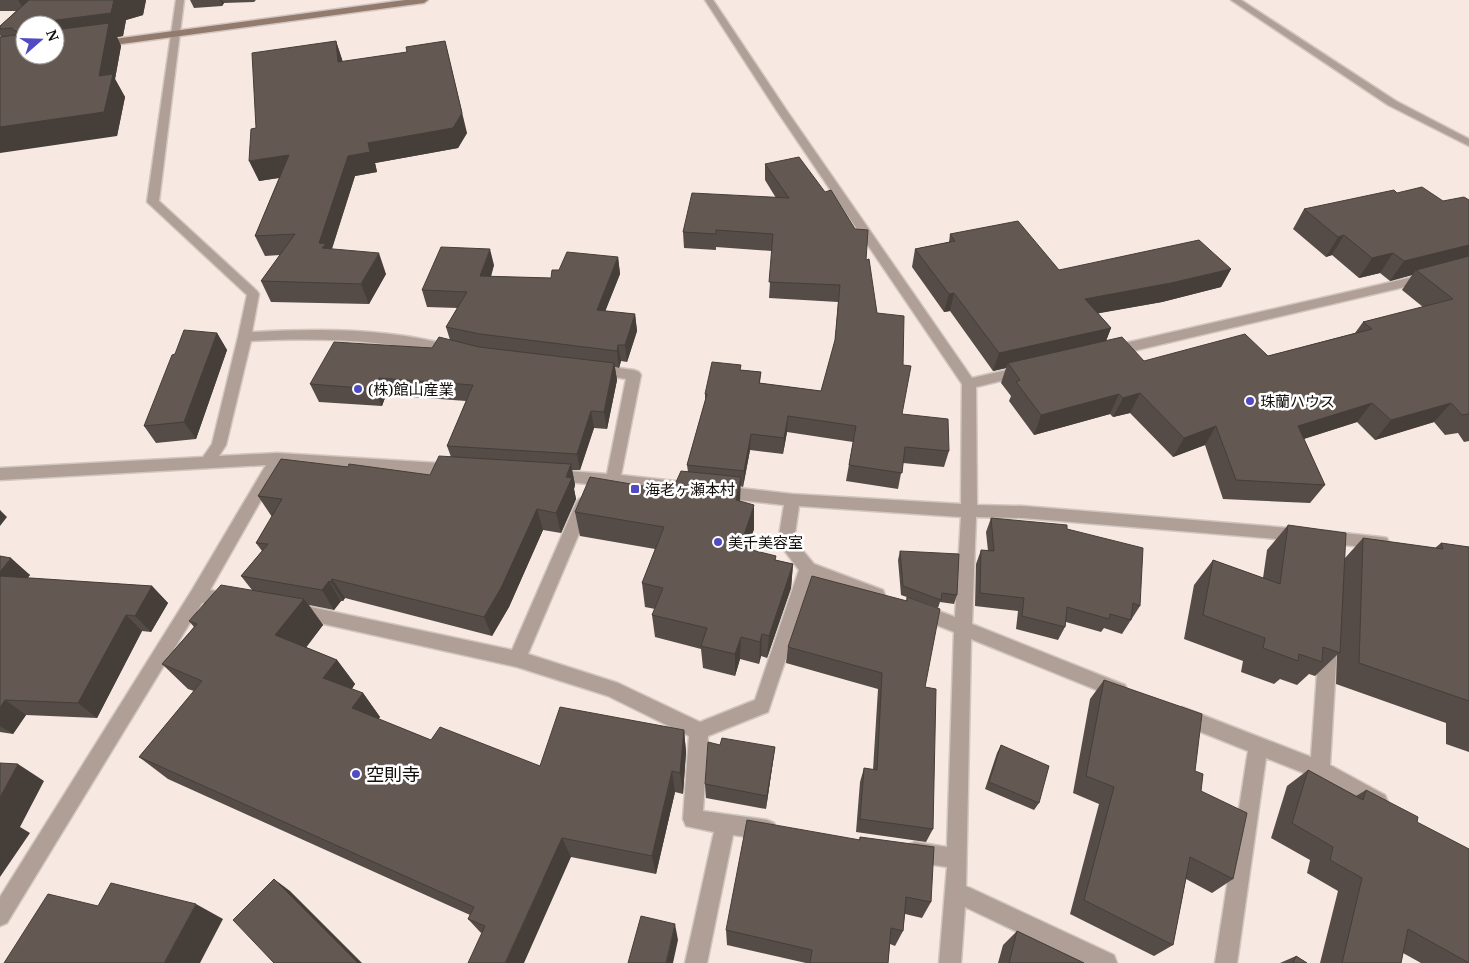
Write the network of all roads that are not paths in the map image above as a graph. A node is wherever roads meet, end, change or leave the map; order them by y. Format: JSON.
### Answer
{"nodes":[{"id":1,"x":180,"y":0,"type":"edge"},
{"id":2,"x":424,"y":0,"type":"edge"},
{"id":3,"x":709,"y":0,"type":"edge"},
{"id":4,"x":1235,"y":0,"type":"edge"},
{"id":5,"x":175,"y":34,"type":"junction"},
{"id":6,"x":92,"y":45,"type":"edge"},
{"id":7,"x":1469,"y":143,"type":"edge"},
{"id":8,"x":1442,"y":274,"type":"edge"},
{"id":9,"x":245,"y":337,"type":"junction"},
{"id":10,"x":466,"y":353,"type":"edge"},
{"id":11,"x":1095,"y":355,"type":"edge"},
{"id":12,"x":1037,"y":368,"type":"edge"},
{"id":13,"x":587,"y":369,"type":"edge"},
{"id":14,"x":969,"y":384,"type":"junction"},
{"id":15,"x":277,"y":460,"type":"junction"},
{"id":16,"x":208,"y":462,"type":"junction"},
{"id":17,"x":466,"y":471,"type":"edge"},
{"id":18,"x":0,"y":474,"type":"edge"},
{"id":19,"x":535,"y":475,"type":"edge"},
{"id":20,"x":595,"y":479,"type":"junction"},
{"id":21,"x":613,"y":480,"type":"junction"},
{"id":22,"x":792,"y":500,"type":"junction"},
{"id":23,"x":969,"y":511,"type":"junction"},
{"id":24,"x":1334,"y":537,"type":"junction"},
{"id":25,"x":1392,"y":544,"type":"edge"},
{"id":26,"x":1333,"y":557,"type":"edge"},
{"id":27,"x":808,"y":569,"type":"junction"},
{"id":28,"x":198,"y":595,"type":"junction"},
{"id":29,"x":890,"y":600,"type":"edge"},
{"id":30,"x":246,"y":603,"type":"edge"},
{"id":31,"x":276,"y":607,"type":"edge"},
{"id":32,"x":908,"y":607,"type":"edge"},
{"id":33,"x":1329,"y":625,"type":"edge"},
{"id":34,"x":963,"y":628,"type":"junction"},
{"id":35,"x":517,"y":659,"type":"junction"},
{"id":36,"x":1138,"y":698,"type":"edge"},
{"id":37,"x":1166,"y":710,"type":"edge"},
{"id":38,"x":699,"y":731,"type":"junction"},
{"id":39,"x":1258,"y":747,"type":"junction"},
{"id":40,"x":1320,"y":770,"type":"junction"},
{"id":41,"x":1397,"y":813,"type":"edge"},
{"id":42,"x":725,"y":824,"type":"junction"},
{"id":43,"x":783,"y":832,"type":"edge"},
{"id":44,"x":899,"y":849,"type":"edge"},
{"id":45,"x":956,"y":858,"type":"junction"},
{"id":46,"x":956,"y":892,"type":"junction"},
{"id":47,"x":0,"y":916,"type":"edge"},
{"id":48,"x":696,"y":963,"type":"edge"},
{"id":49,"x":950,"y":963,"type":"edge"},
{"id":50,"x":1106,"y":963,"type":"edge"},
{"id":51,"x":1226,"y":963,"type":"edge"}],
"edges":[{"from":1,"to":5,"type":"street"},
{"from":2,"to":5,"type":"street"},
{"from":3,"to":14,"type":"street"},
{"from":4,"to":7,"type":"street"},
{"from":5,"to":6,"type":"street"},
{"from":5,"to":9,"type":"street"},
{"from":8,"to":11,"type":"street"},
{"from":9,"to":10,"type":"street"},
{"from":9,"to":16,"type":"street"},
{"from":12,"to":14,"type":"street"},
{"from":13,"to":21,"type":"street"},
{"from":14,"to":23,"type":"street"},
{"from":15,"to":16,"type":"street"},
{"from":15,"to":17,"type":"street"},
{"from":15,"to":28,"type":"street"},
{"from":16,"to":18,"type":"street"},
{"from":19,"to":20,"type":"street"},
{"from":20,"to":21,"type":"street"},
{"from":20,"to":35,"type":"street"},
{"from":21,"to":22,"type":"street"},
{"from":22,"to":23,"type":"street"},
{"from":22,"to":27,"type":"street"},
{"from":23,"to":24,"type":"street"},
{"from":23,"to":34,"type":"street"},
{"from":24,"to":25,"type":"street"},
{"from":24,"to":26,"type":"street"},
{"from":27,"to":29,"type":"street"},
{"from":27,"to":38,"type":"street"},
{"from":28,"to":30,"type":"street"},
{"from":28,"to":47,"type":"street"},
{"from":31,"to":35,"type":"street"},
{"from":32,"to":34,"type":"street"},
{"from":33,"to":40,"type":"street"},
{"from":34,"to":36,"type":"street"},
{"from":34,"to":45,"type":"street"},
{"from":35,"to":38,"type":"street"},
{"from":37,"to":39,"type":"street"},
{"from":38,"to":42,"type":"street"},
{"from":39,"to":40,"type":"street"},
{"from":39,"to":51,"type":"street"},
{"from":40,"to":41,"type":"street"},
{"from":42,"to":43,"type":"street"},
{"from":42,"to":48,"type":"street"},
{"from":44,"to":45,"type":"street"},
{"from":45,"to":46,"type":"street"},
{"from":46,"to":49,"type":"street"},
{"from":46,"to":50,"type":"street"}]}
